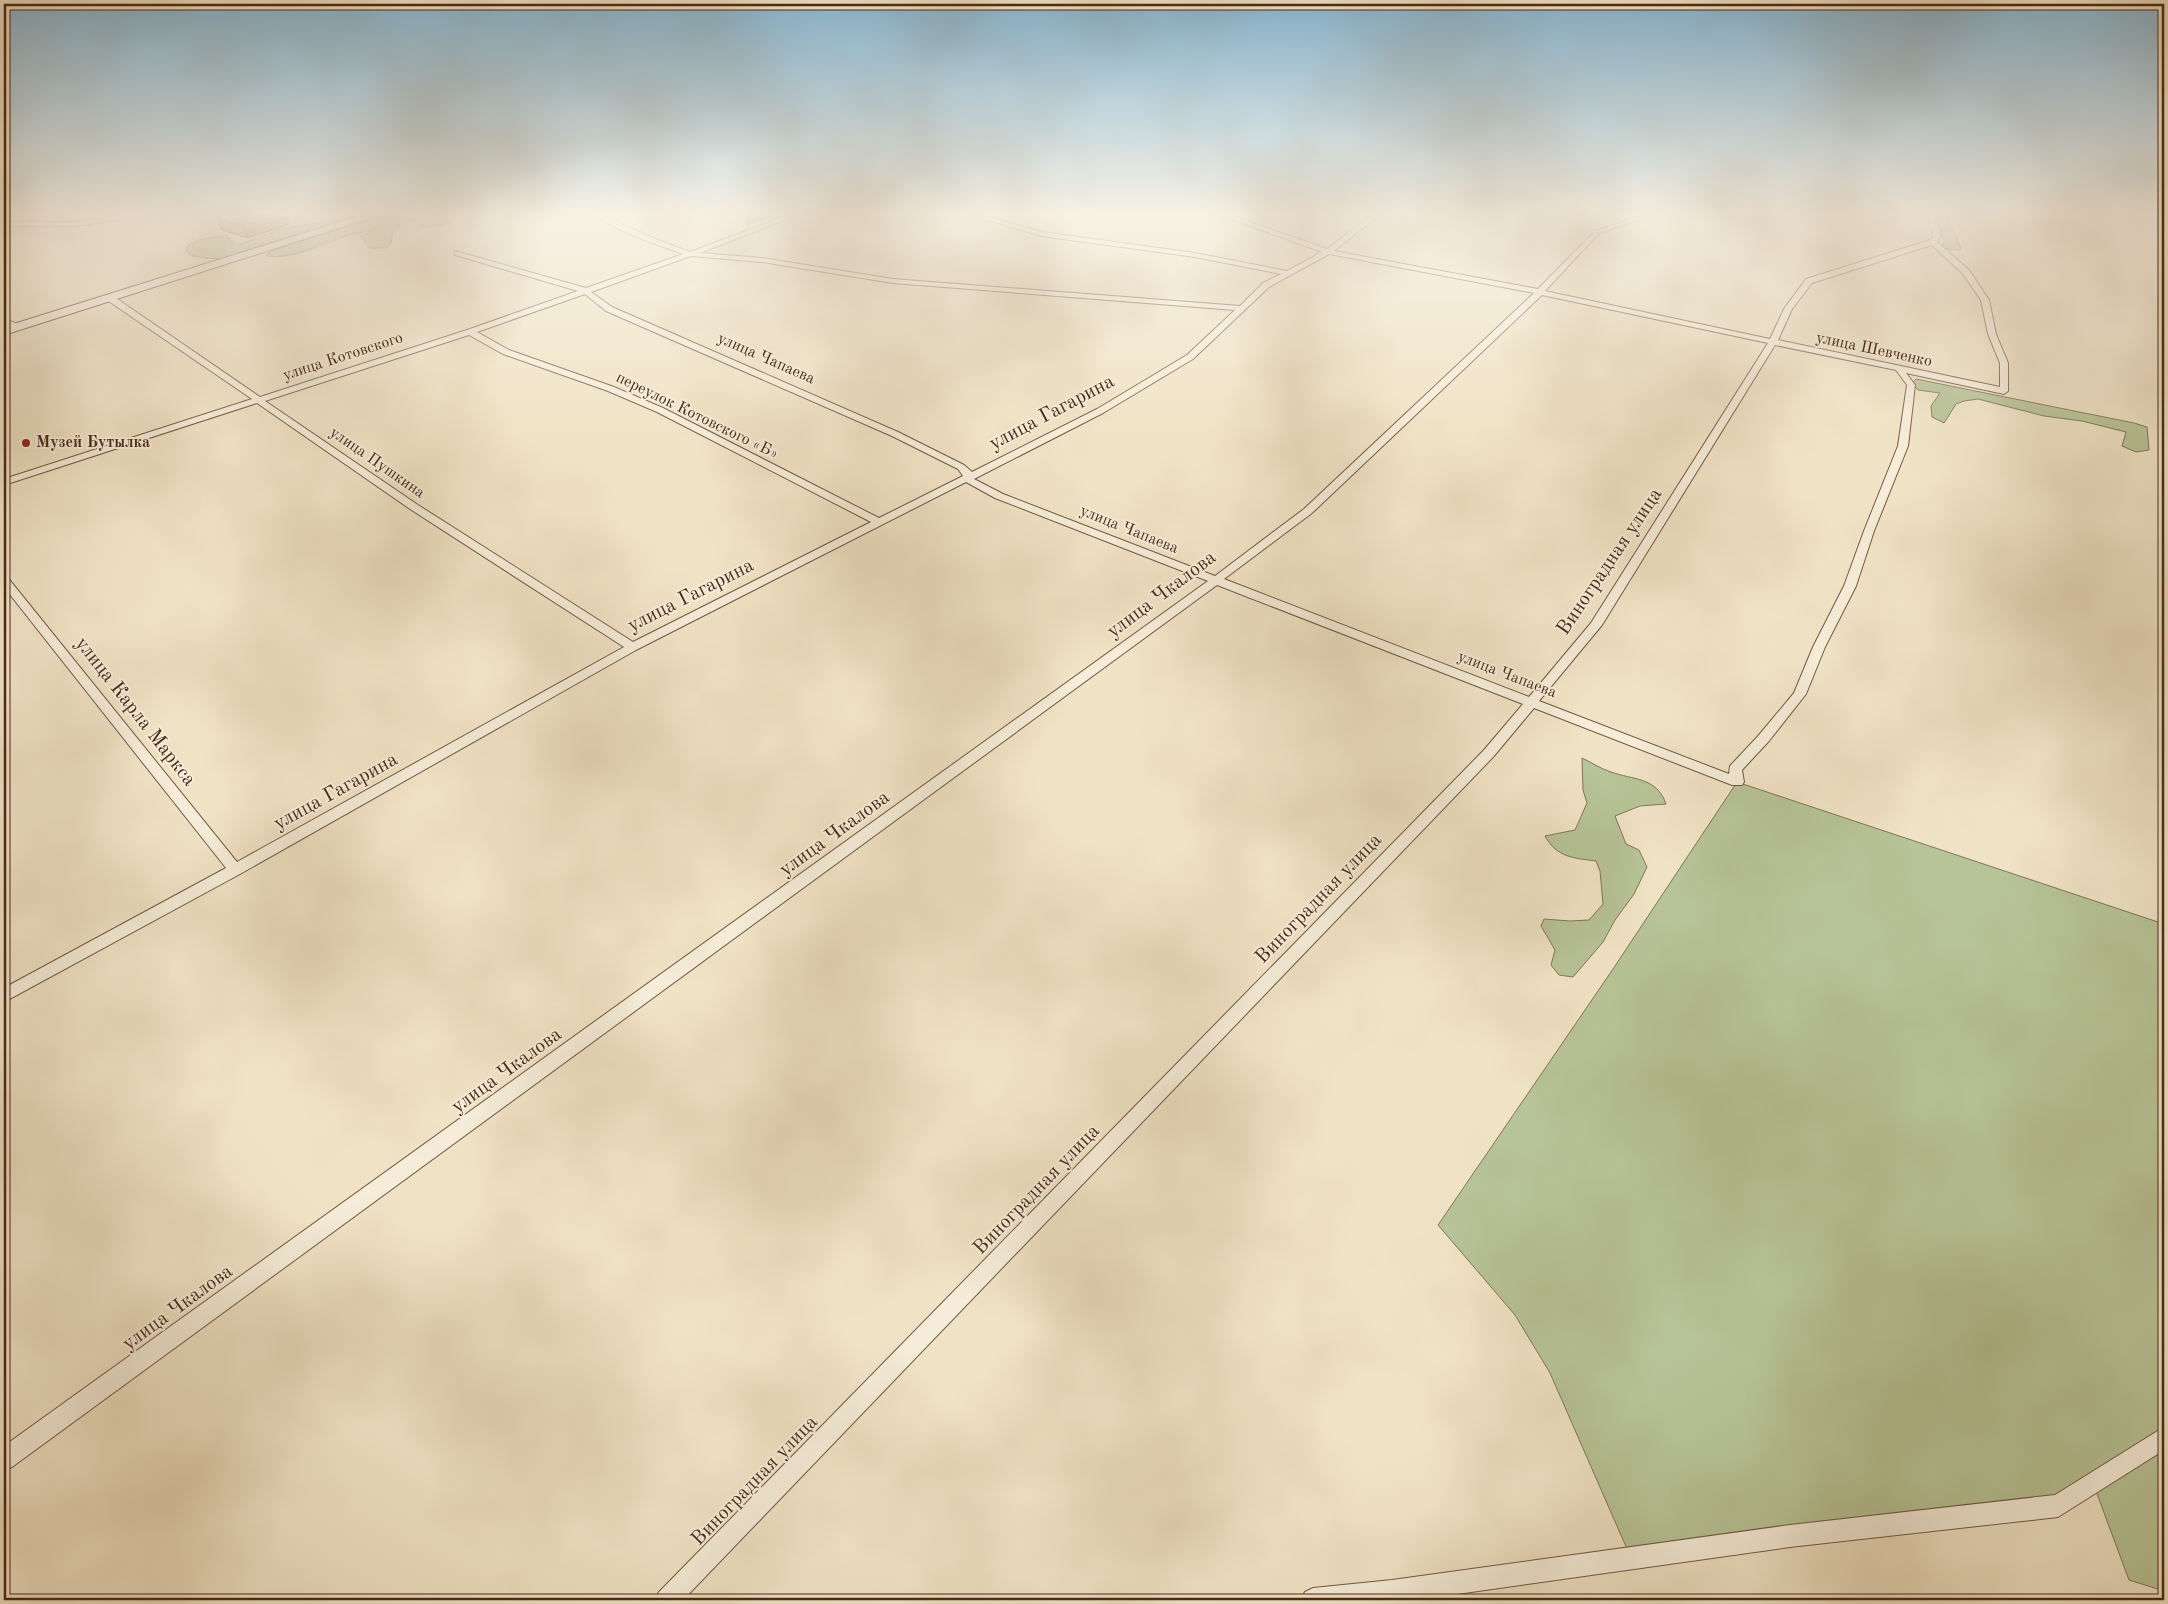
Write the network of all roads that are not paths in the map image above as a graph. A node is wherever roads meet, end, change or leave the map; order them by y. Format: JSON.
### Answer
{"nodes":[{"id":1,"x":145,"y":287,"type":"edge"},
{"id":2,"x":574,"y":287,"type":"edge"},
{"id":3,"x":599,"y":287,"type":"edge"},
{"id":4,"x":987,"y":287,"type":"edge"},
{"id":5,"x":1264,"y":287,"type":"edge"},
{"id":6,"x":1513,"y":287,"type":"edge"},
{"id":7,"x":1545,"y":287,"type":"edge"},
{"id":8,"x":1805,"y":287,"type":"edge"},
{"id":9,"x":1976,"y":287,"type":"edge"},
{"id":10,"x":588,"y":291,"type":"junction"},
{"id":11,"x":1540,"y":292,"type":"junction"},
{"id":12,"x":110,"y":298,"type":"junction"},
{"id":13,"x":1240,"y":308,"type":"junction"},
{"id":14,"x":4,"y":320,"type":"edge"},
{"id":15,"x":16,"y":327,"type":"junction"},
{"id":16,"x":4,"y":331,"type":"edge"},
{"id":17,"x":470,"y":332,"type":"junction"},
{"id":18,"x":1772,"y":342,"type":"junction"},
{"id":19,"x":1899,"y":369,"type":"junction"},
{"id":20,"x":259,"y":400,"type":"junction"},
{"id":21,"x":968,"y":477,"type":"junction"},
{"id":22,"x":4,"y":482,"type":"edge"},
{"id":23,"x":880,"y":523,"type":"junction"},
{"id":24,"x":4,"y":580,"type":"edge"},
{"id":25,"x":1215,"y":581,"type":"junction"},
{"id":26,"x":632,"y":647,"type":"junction"},
{"id":27,"x":1531,"y":702,"type":"junction"},
{"id":28,"x":234,"y":870,"type":"junction"},
{"id":29,"x":4,"y":996,"type":"edge"},
{"id":30,"x":2164,"y":1438,"type":"edge"},
{"id":31,"x":4,"y":1459,"type":"edge"},
{"id":32,"x":667,"y":1600,"type":"edge"},
{"id":33,"x":1313,"y":1600,"type":"edge"}],
"edges":[{"from":1,"to":12,"type":"street"},
{"from":2,"to":10,"type":"street"},
{"from":3,"to":10,"type":"street","name":"улица Котовского"},
{"from":4,"to":13,"type":"street"},
{"from":5,"to":13,"type":"street","name":"улица Гагарина"},
{"from":6,"to":11,"type":"street","name":"улица Шевченко"},
{"from":7,"to":11,"type":"street","name":"улица Чкалова"},
{"from":8,"to":18,"type":"street","name":"Виноградная улица"},
{"from":9,"to":19,"type":"street","name":"улица Шевченко"},
{"from":10,"to":17,"type":"street","name":"улица Котовского"},
{"from":10,"to":21,"type":"street","name":"улица Чапаева"},
{"from":11,"to":18,"type":"street","name":"улица Шевченко"},
{"from":11,"to":25,"type":"street","name":"улица Чкалова"},
{"from":12,"to":15,"type":"street"},
{"from":12,"to":20,"type":"street","name":"улица Пушкина"},
{"from":13,"to":21,"type":"street","name":"улица Гагарина"},
{"from":14,"to":15,"type":"street"},
{"from":15,"to":16,"type":"street"},
{"from":17,"to":20,"type":"street","name":"улица Котовского"},
{"from":17,"to":23,"type":"street","name":"переулок Котовского «Б»"},
{"from":18,"to":19,"type":"street","name":"улица Шевченко"},
{"from":18,"to":27,"type":"street","name":"Виноградная улица"},
{"from":19,"to":27,"type":"street","name":"улица Чапаева"},
{"from":20,"to":22,"type":"street","name":"улица Котовского"},
{"from":20,"to":26,"type":"street","name":"улица Пушкина"},
{"from":21,"to":23,"type":"street","name":"улица Гагарина"},
{"from":21,"to":25,"type":"street","name":"улица Чапаева"},
{"from":23,"to":26,"type":"street","name":"улица Гагарина"},
{"from":24,"to":28,"type":"street","name":"улица Карла Маркса"},
{"from":25,"to":27,"type":"street","name":"улица Чапаева"},
{"from":25,"to":31,"type":"street","name":"улица Чкалова"},
{"from":26,"to":28,"type":"street","name":"улица Гагарина"},
{"from":27,"to":32,"type":"street","name":"Виноградная улица"},
{"from":28,"to":29,"type":"street","name":"улица Гагарина"},
{"from":30,"to":33,"type":"street"}]}
